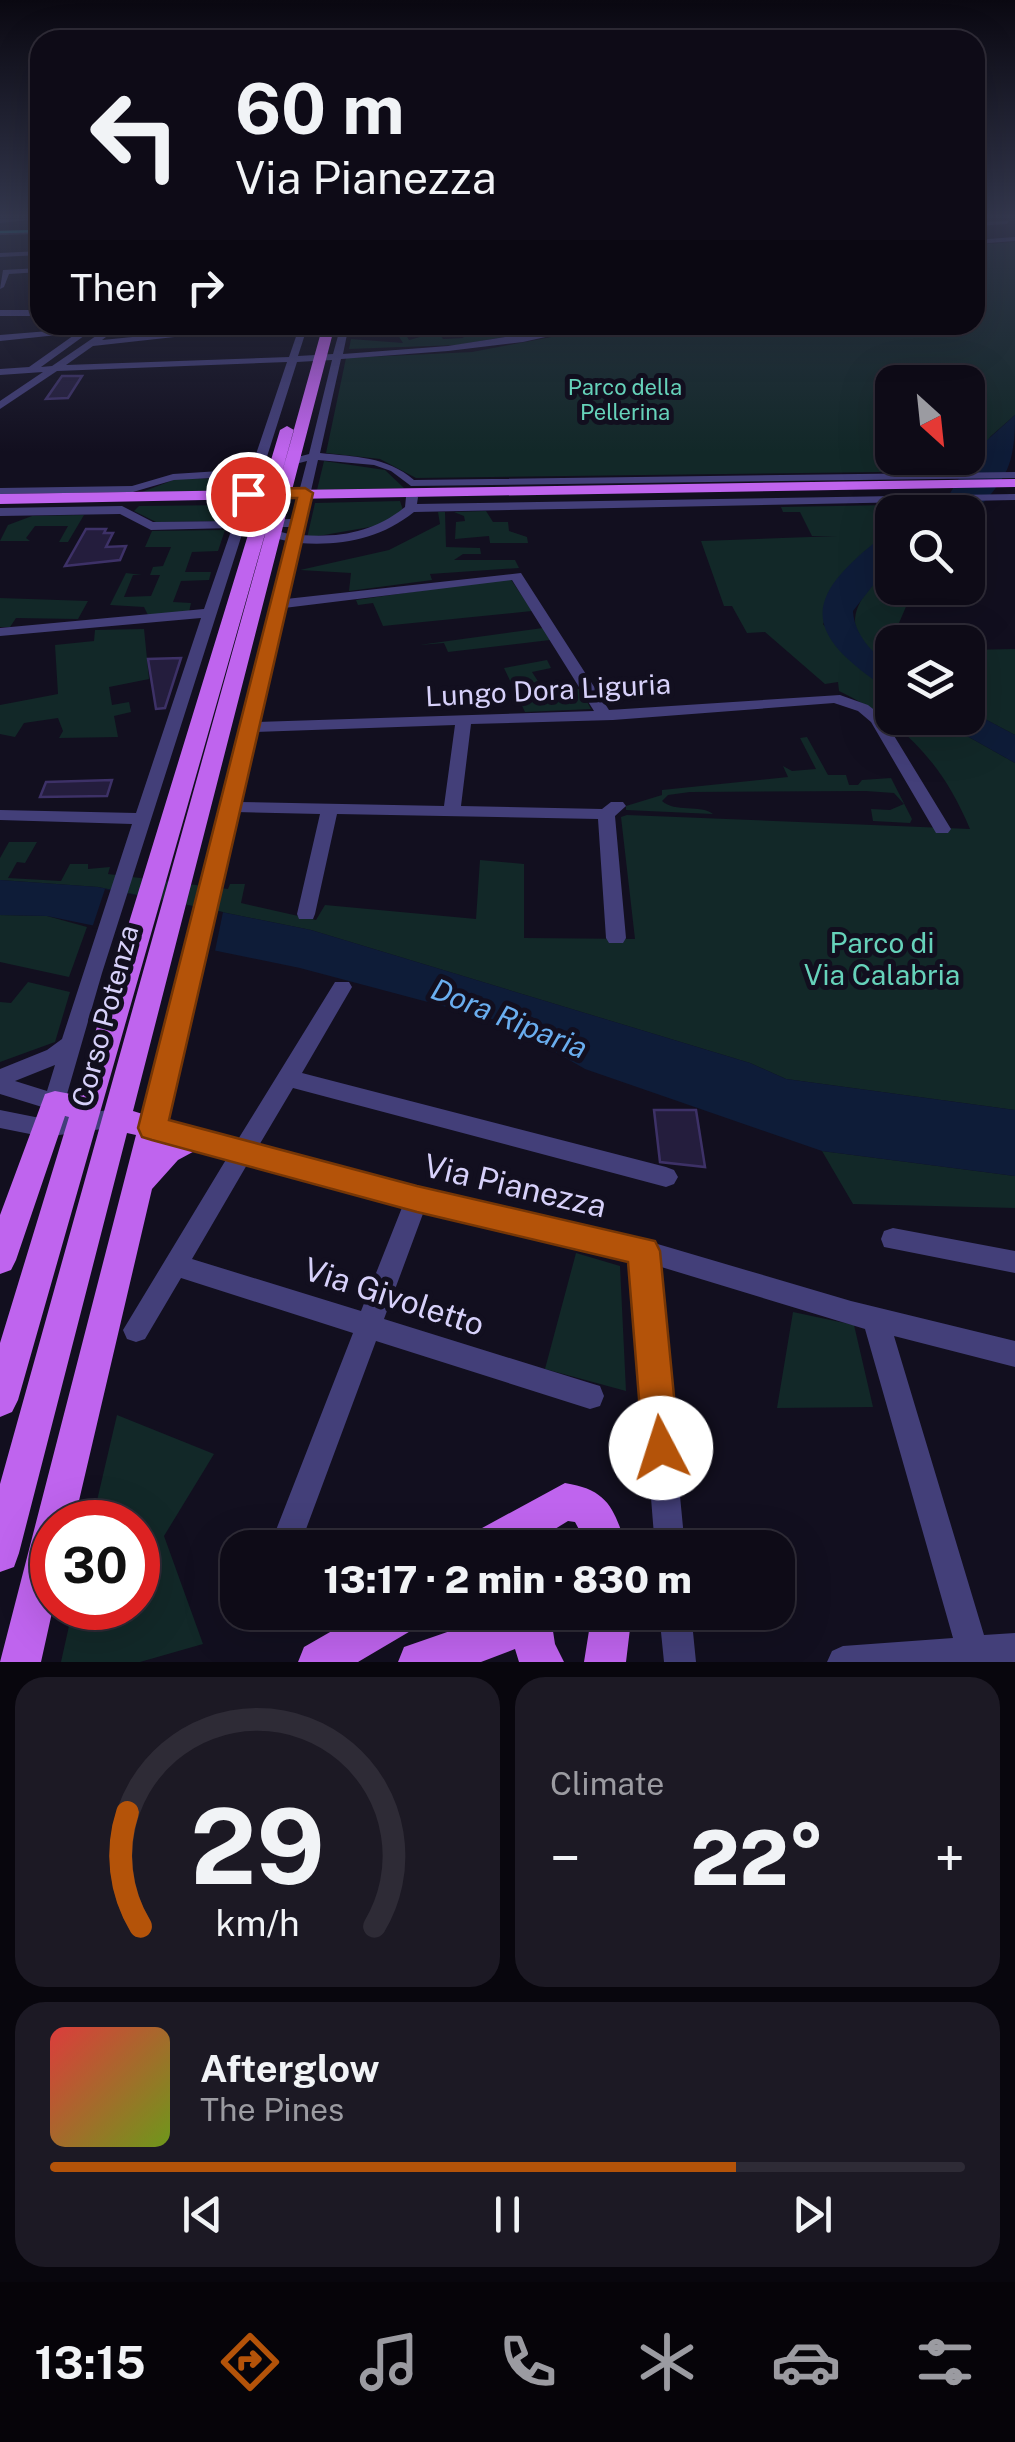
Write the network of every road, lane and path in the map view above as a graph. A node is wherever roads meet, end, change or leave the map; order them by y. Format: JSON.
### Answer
{"nodes":[{"id":1,"x":30,"y":312,"type":"edge"},
{"id":2,"x":0,"y":313,"type":"edge"},
{"id":3,"x":0,"y":327,"type":"edge"},
{"id":4,"x":30,"y":330,"type":"edge"},
{"id":5,"x":28,"y":334,"type":"junction"},
{"id":6,"x":80,"y":335,"type":"edge"},
{"id":7,"x":103,"y":335,"type":"edge"},
{"id":8,"x":183,"y":335,"type":"edge"},
{"id":9,"x":301,"y":335,"type":"edge"},
{"id":10,"x":319,"y":335,"type":"edge"},
{"id":11,"x":325,"y":335,"type":"edge"},
{"id":12,"x":343,"y":335,"type":"edge"},
{"id":13,"x":542,"y":335,"type":"edge"},
{"id":14,"x":0,"y":338,"type":"edge"},
{"id":15,"x":90,"y":344,"type":"junction"},
{"id":16,"x":338,"y":354,"type":"junction"},
{"id":17,"x":294,"y":356,"type":"junction"},
{"id":18,"x":316,"y":356,"type":"junction"},
{"id":19,"x":61,"y":364,"type":"junction"},
{"id":20,"x":34,"y":367,"type":"junction"},
{"id":21,"x":0,"y":370,"type":"edge"},
{"id":22,"x":0,"y":402,"type":"edge"},
{"id":23,"x":313,"y":456,"type":"junction"},
{"id":24,"x":294,"y":461,"type":"junction"},
{"id":25,"x":276,"y":466,"type":"junction"},
{"id":26,"x":254,"y":473,"type":"junction"},
{"id":27,"x":1013,"y":485,"type":"edge"},
{"id":28,"x":0,"y":491,"type":"edge"},
{"id":29,"x":412,"y":495,"type":"junction"},
{"id":30,"x":246,"y":497,"type":"junction"},
{"id":31,"x":285,"y":497,"type":"junction"},
{"id":32,"x":127,"y":500,"type":"junction"},
{"id":33,"x":0,"y":509,"type":"edge"},
{"id":34,"x":271,"y":529,"type":"junction"},
{"id":35,"x":280,"y":604,"type":"junction"},
{"id":36,"x":208,"y":613,"type":"junction"},
{"id":37,"x":0,"y":632,"type":"edge"},
{"id":38,"x":604,"y":715,"type":"junction"},
{"id":39,"x":464,"y":719,"type":"junction"},
{"id":40,"x":250,"y":727,"type":"junction"},
{"id":41,"x":230,"y":807,"type":"junction"},
{"id":42,"x":330,"y":808,"type":"junction"},
{"id":43,"x":452,"y":811,"type":"junction"},
{"id":44,"x":0,"y":815,"type":"edge"},
{"id":45,"x":142,"y":819,"type":"junction"},
{"id":46,"x":942,"y":829,"type":"dead end"},
{"id":47,"x":306,"y":914,"type":"dead end"},
{"id":48,"x":616,"y":938,"type":"dead end"},
{"id":49,"x":342,"y":987,"type":"dead end"},
{"id":50,"x":71,"y":1044,"type":"junction"},
{"id":51,"x":289,"y":1078,"type":"junction"},
{"id":52,"x":0,"y":1082,"type":"edge"},
{"id":53,"x":50,"y":1115,"type":"junction"},
{"id":54,"x":83,"y":1117,"type":"junction"},
{"id":55,"x":116,"y":1118,"type":"junction"},
{"id":56,"x":0,"y":1119,"type":"edge"},
{"id":57,"x":152,"y":1128,"type":"junction"},
{"id":58,"x":192,"y":1138,"type":"junction"},
{"id":59,"x":241,"y":1152,"type":"junction"},
{"id":60,"x":666,"y":1177,"type":"dead end"},
{"id":61,"x":138,"y":1186,"type":"junction"},
{"id":62,"x":417,"y":1199,"type":"junction"},
{"id":63,"x":893,"y":1239,"type":"dead end"},
{"id":64,"x":644,"y":1251,"type":"junction"},
{"id":65,"x":0,"y":1260,"type":"edge"},
{"id":66,"x":1015,"y":1262,"type":"edge"},
{"id":67,"x":176,"y":1264,"type":"junction"},
{"id":68,"x":876,"y":1320,"type":"junction"},
{"id":69,"x":370,"y":1326,"type":"junction"},
{"id":70,"x":136,"y":1330,"type":"dead end"},
{"id":71,"x":1015,"y":1354,"type":"edge"},
{"id":72,"x":590,"y":1396,"type":"dead end"},
{"id":73,"x":0,"y":1400,"type":"edge"},
{"id":74,"x":60,"y":1500,"type":"edge"},
{"id":75,"x":291,"y":1530,"type":"edge"},
{"id":76,"x":536,"y":1530,"type":"edge"},
{"id":77,"x":602,"y":1530,"type":"edge"},
{"id":78,"x":668,"y":1530,"type":"edge"},
{"id":79,"x":0,"y":1553,"type":"edge"},
{"id":80,"x":30,"y":1621,"type":"edge"},
{"id":81,"x":373,"y":1630,"type":"edge"},
{"id":82,"x":513,"y":1630,"type":"edge"},
{"id":83,"x":534,"y":1630,"type":"edge"},
{"id":84,"x":609,"y":1630,"type":"edge"},
{"id":85,"x":677,"y":1630,"type":"edge"},
{"id":86,"x":1015,"y":1649,"type":"edge"},
{"id":87,"x":974,"y":1657,"type":"edge"},
{"id":88,"x":20,"y":1662,"type":"edge"},
{"id":89,"x":319,"y":1662,"type":"edge"},
{"id":90,"x":419,"y":1662,"type":"edge"},
{"id":91,"x":542,"y":1662,"type":"edge"},
{"id":92,"x":605,"y":1662,"type":"edge"},
{"id":93,"x":680,"y":1662,"type":"edge"},
{"id":94,"x":843,"y":1662,"type":"edge"}],
"edges":[{"from":1,"to":2,"type":"street"},
{"from":3,"to":5,"type":"street"},
{"from":4,"to":5,"type":"street"},
{"from":5,"to":14,"type":"street"},
{"from":6,"to":20,"type":"street"},
{"from":7,"to":15,"type":"street"},
{"from":8,"to":15,"type":"street"},
{"from":9,"to":17,"type":"street","name":"Corso Potenza"},
{"from":10,"to":18,"type":"main road"},
{"from":11,"to":18,"type":"main road"},
{"from":12,"to":16,"type":"street"},
{"from":13,"to":16,"type":"street"},
{"from":15,"to":19,"type":"street"},
{"from":16,"to":18,"type":"street"},
{"from":16,"to":23,"type":"street"},
{"from":17,"to":18,"type":"street"},
{"from":17,"to":19,"type":"street"},
{"from":17,"to":26,"type":"street","name":"Corso Potenza"},
{"from":18,"to":24,"type":"main road"},
{"from":18,"to":25,"type":"main road"},
{"from":19,"to":20,"type":"street"},
{"from":19,"to":22,"type":"street"},
{"from":20,"to":21,"type":"street"},
{"from":20,"to":22,"type":"street"},
{"from":23,"to":24,"type":"street"},
{"from":23,"to":29,"type":"street"},
{"from":23,"to":31,"type":"street"},
{"from":24,"to":25,"type":"street"},
{"from":24,"to":31,"type":"main road"},
{"from":25,"to":26,"type":"street"},
{"from":25,"to":31,"type":"main road"},
{"from":26,"to":30,"type":"street","name":"Corso Potenza"},
{"from":26,"to":32,"type":"street"},
{"from":27,"to":29,"type":"main road"},
{"from":28,"to":32,"type":"street"},
{"from":29,"to":31,"type":"main road"},
{"from":29,"to":34,"type":"street"},
{"from":30,"to":31,"type":"main road"},
{"from":30,"to":32,"type":"main road"},
{"from":30,"to":34,"type":"street","name":"Corso Potenza"},
{"from":31,"to":34,"type":"main road","name":"Corso Potenza"},
{"from":32,"to":33,"type":"main road"},
{"from":32,"to":34,"type":"street"},
{"from":34,"to":35,"type":"street","name":"Corso Potenza"},
{"from":34,"to":36,"type":"street","name":"Corso Potenza"},
{"from":34,"to":54,"type":"main road","name":"Corso Potenza"},
{"from":34,"to":55,"type":"main road","name":"Corso Potenza"},
{"from":35,"to":38,"type":"street"},
{"from":35,"to":40,"type":"street","name":"Corso Potenza"},
{"from":36,"to":37,"type":"street"},
{"from":36,"to":45,"type":"street","name":"Corso Potenza"},
{"from":38,"to":39,"type":"street","name":"Lungo Dora Liguria"},
{"from":38,"to":46,"type":"street","name":"Lungo Dora Liguria"},
{"from":39,"to":40,"type":"street","name":"Lungo Dora Liguria"},
{"from":39,"to":43,"type":"street"},
{"from":40,"to":41,"type":"street","name":"Corso Potenza"},
{"from":41,"to":42,"type":"street"},
{"from":41,"to":57,"type":"street","name":"Corso Potenza"},
{"from":42,"to":43,"type":"street"},
{"from":42,"to":47,"type":"street"},
{"from":43,"to":48,"type":"street"},
{"from":44,"to":45,"type":"street"},
{"from":45,"to":50,"type":"street","name":"Corso Potenza"},
{"from":49,"to":51,"type":"street"},
{"from":50,"to":52,"type":"street"},
{"from":50,"to":53,"type":"street","name":"Corso Potenza"},
{"from":51,"to":59,"type":"street"},
{"from":51,"to":60,"type":"street"},
{"from":52,"to":53,"type":"street"},
{"from":53,"to":54,"type":"main road"},
{"from":53,"to":56,"type":"street"},
{"from":53,"to":65,"type":"main road","name":"Corso Potenza"},
{"from":54,"to":55,"type":"street"},
{"from":54,"to":73,"type":"main road","name":"Corso Potenza"},
{"from":55,"to":57,"type":"main road","name":"Via Pianezza"},
{"from":55,"to":79,"type":"main road","name":"Corso Potenza"},
{"from":57,"to":58,"type":"street","name":"Via Pianezza"},
{"from":57,"to":61,"type":"main road","name":"Corso Potenza"},
{"from":58,"to":59,"type":"street","name":"Via Pianezza"},
{"from":58,"to":61,"type":"main road"},
{"from":59,"to":62,"type":"street","name":"Via Pianezza"},
{"from":59,"to":67,"type":"street"},
{"from":61,"to":74,"type":"main road","name":"Corso Potenza"},
{"from":62,"to":64,"type":"street","name":"Via Pianezza"},
{"from":62,"to":69,"type":"street"},
{"from":63,"to":66,"type":"street"},
{"from":64,"to":68,"type":"street","name":"Via Pianezza"},
{"from":64,"to":78,"type":"street"},
{"from":67,"to":69,"type":"street","name":"Via Givoletto"},
{"from":67,"to":70,"type":"street"},
{"from":68,"to":71,"type":"street","name":"Via Pianezza"},
{"from":68,"to":87,"type":"street"},
{"from":69,"to":72,"type":"street","name":"Via Givoletto"},
{"from":69,"to":75,"type":"street"},
{"from":76,"to":77,"type":"main road"},
{"from":80,"to":88,"type":"main road"},
{"from":81,"to":89,"type":"main road"},
{"from":82,"to":90,"type":"main road"},
{"from":83,"to":91,"type":"main road"},
{"from":84,"to":92,"type":"main road"},
{"from":85,"to":93,"type":"street"},
{"from":86,"to":87,"type":"street"},
{"from":87,"to":94,"type":"street"}]}
